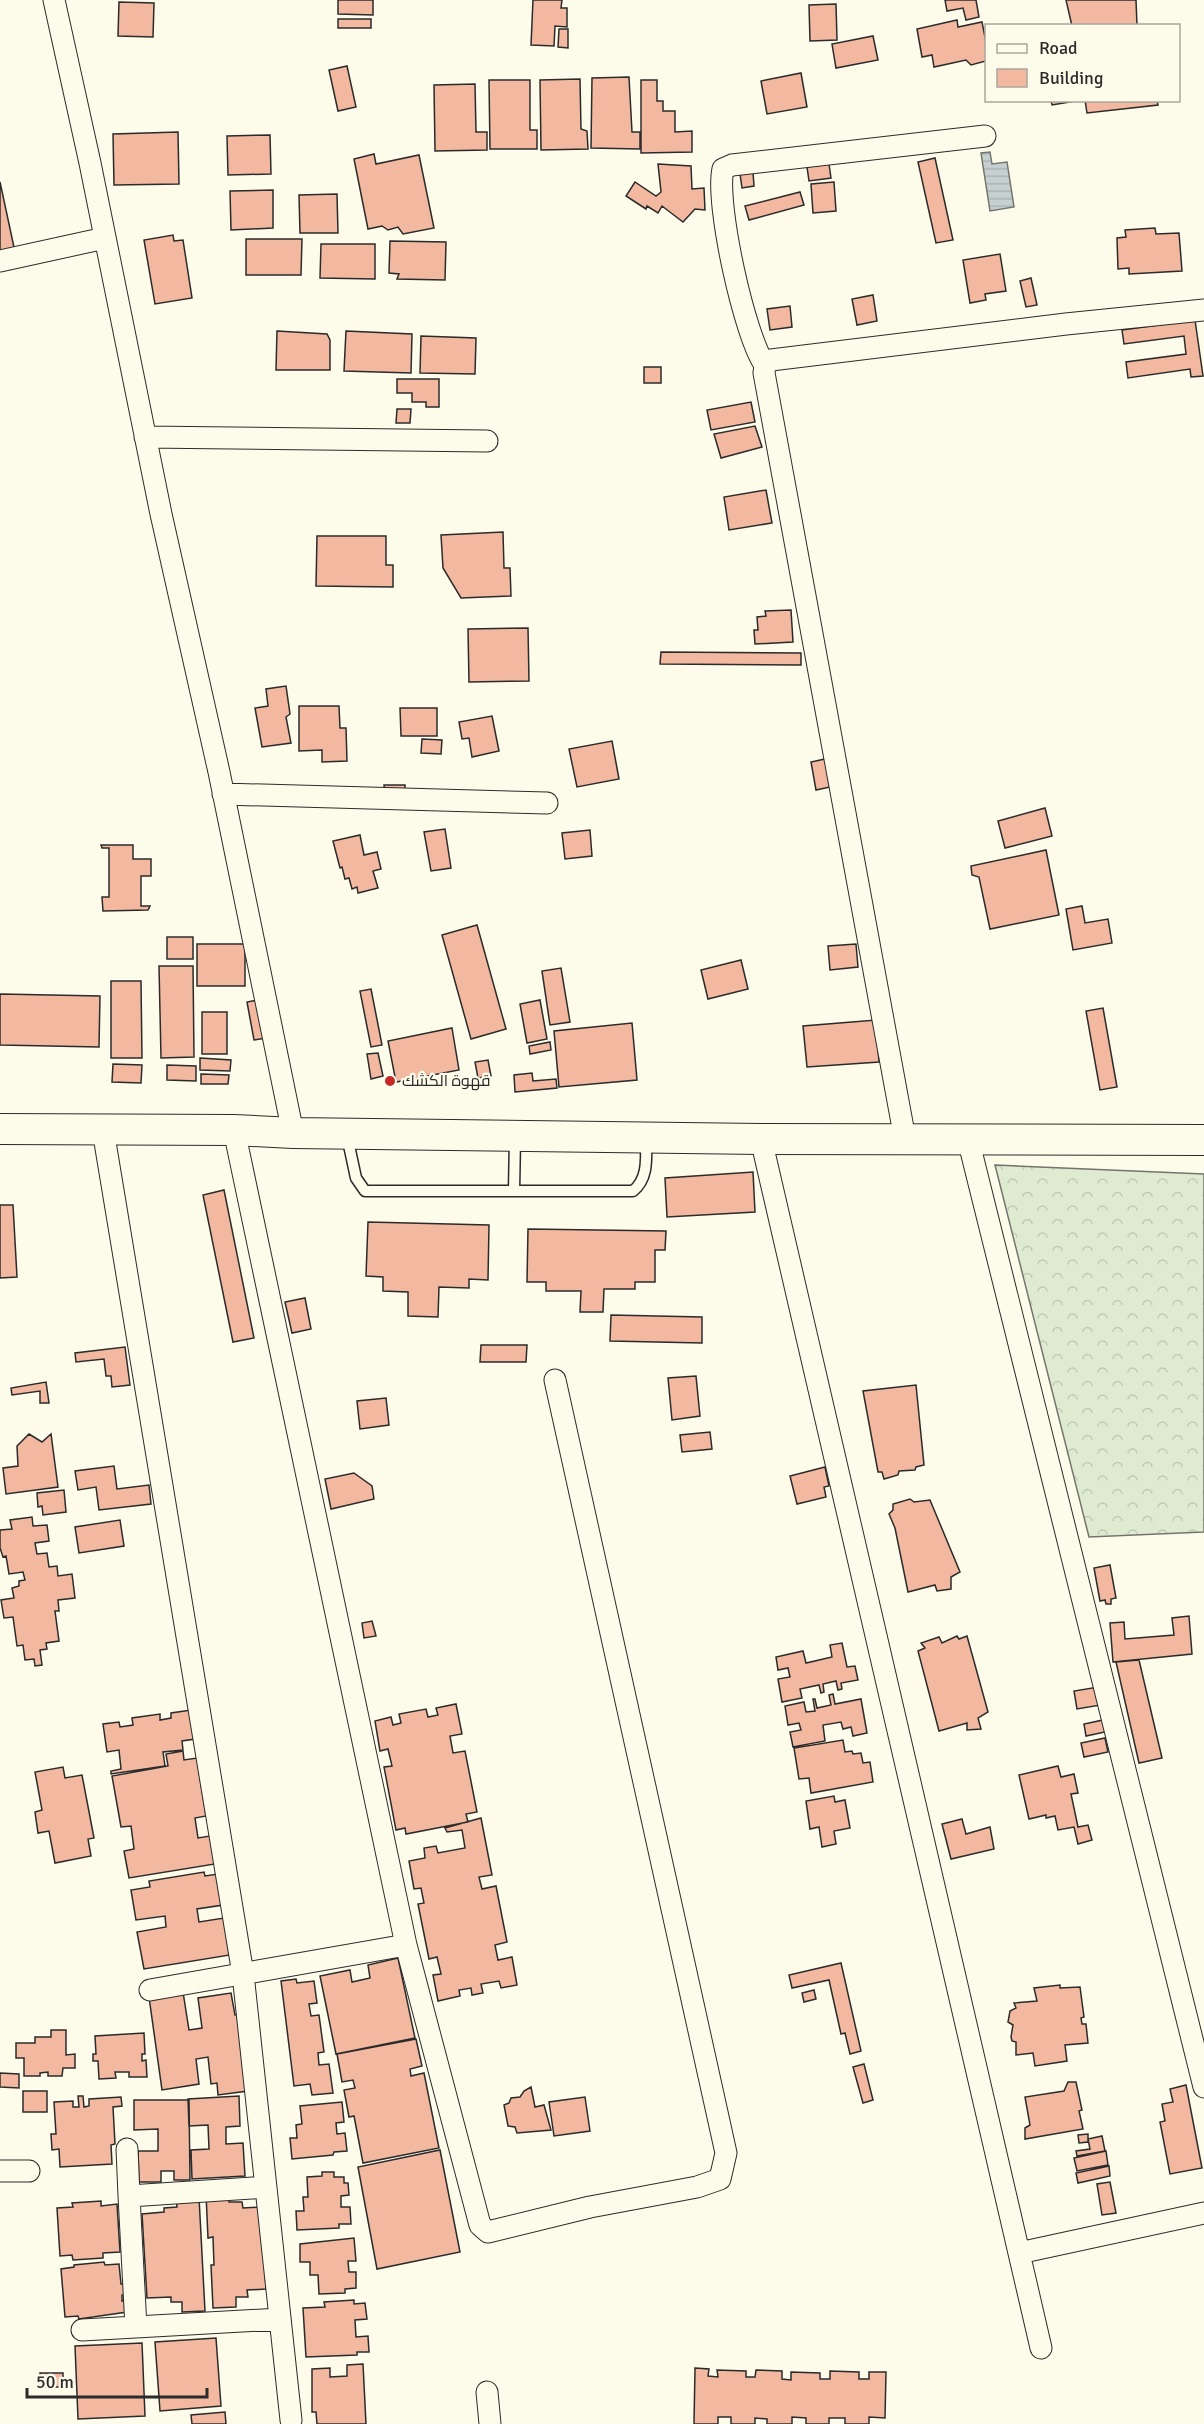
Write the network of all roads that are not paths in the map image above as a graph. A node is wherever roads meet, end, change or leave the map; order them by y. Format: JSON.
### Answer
{"nodes":[{"id":1,"x":54,"y":0,"type":"edge"},
{"id":2,"x":985,"y":136,"type":"dead end"},
{"id":3,"x":105,"y":238,"type":"junction"},
{"id":4,"x":0,"y":261,"type":"edge"},
{"id":5,"x":1204,"y":310,"type":"edge"},
{"id":6,"x":765,"y":365,"type":"junction"},
{"id":7,"x":145,"y":437,"type":"junction"},
{"id":8,"x":487,"y":441,"type":"dead end"},
{"id":9,"x":223,"y":794,"type":"junction"},
{"id":10,"x":547,"y":803,"type":"dead end"},
{"id":11,"x":0,"y":1129,"type":"edge"},
{"id":12,"x":103,"y":1130,"type":"junction"},
{"id":13,"x":234,"y":1130,"type":"junction"},
{"id":14,"x":293,"y":1133,"type":"junction"},
{"id":15,"x":347,"y":1133,"type":"junction"},
{"id":16,"x":515,"y":1136,"type":"junction"},
{"id":17,"x":646,"y":1137,"type":"junction"},
{"id":18,"x":761,"y":1139,"type":"junction"},
{"id":19,"x":905,"y":1139,"type":"junction"},
{"id":20,"x":968,"y":1139,"type":"junction"},
{"id":21,"x":1204,"y":1140,"type":"edge"},
{"id":22,"x":514,"y":1191,"type":"junction"},
{"id":23,"x":555,"y":1380,"type":"dead end"},
{"id":24,"x":406,"y":1945,"type":"junction"},
{"id":25,"x":243,"y":1974,"type":"junction"},
{"id":26,"x":150,"y":1990,"type":"dead end"},
{"id":27,"x":1204,"y":2088,"type":"edge"},
{"id":28,"x":127,"y":2149,"type":"dead end"},
{"id":29,"x":0,"y":2170,"type":"edge"},
{"id":30,"x":29,"y":2170,"type":"dead end"},
{"id":31,"x":266,"y":2187,"type":"junction"},
{"id":32,"x":129,"y":2196,"type":"junction"},
{"id":33,"x":1204,"y":2213,"type":"edge"},
{"id":34,"x":1020,"y":2253,"type":"junction"},
{"id":35,"x":280,"y":2319,"type":"junction"},
{"id":36,"x":136,"y":2327,"type":"junction"},
{"id":37,"x":82,"y":2330,"type":"dead end"},
{"id":38,"x":1041,"y":2348,"type":"dead end"},
{"id":39,"x":486,"y":2392,"type":"dead end"},
{"id":40,"x":291,"y":2420,"type":"dead end"},
{"id":41,"x":490,"y":2424,"type":"edge"}],
"edges":[{"from":1,"to":3,"type":"street"},
{"from":2,"to":6,"type":"street"},
{"from":3,"to":4,"type":"street"},
{"from":3,"to":7,"type":"street"},
{"from":5,"to":6,"type":"street"},
{"from":6,"to":19,"type":"street"},
{"from":7,"to":8,"type":"street"},
{"from":7,"to":9,"type":"street"},
{"from":9,"to":10,"type":"street"},
{"from":9,"to":14,"type":"street"},
{"from":11,"to":12,"type":"main road"},
{"from":12,"to":13,"type":"main road"},
{"from":12,"to":25,"type":"street"},
{"from":13,"to":14,"type":"main road"},
{"from":13,"to":24,"type":"street"},
{"from":14,"to":15,"type":"main road"},
{"from":15,"to":16,"type":"main road"},
{"from":15,"to":22,"type":"lane"},
{"from":16,"to":17,"type":"main road"},
{"from":16,"to":22,"type":"lane"},
{"from":17,"to":18,"type":"main road"},
{"from":17,"to":22,"type":"lane"},
{"from":18,"to":19,"type":"main road"},
{"from":18,"to":34,"type":"street"},
{"from":19,"to":20,"type":"main road"},
{"from":20,"to":21,"type":"main road"},
{"from":20,"to":27,"type":"street"},
{"from":23,"to":24,"type":"street"},
{"from":24,"to":25,"type":"street"},
{"from":25,"to":26,"type":"street"},
{"from":25,"to":31,"type":"street"},
{"from":28,"to":32,"type":"street"},
{"from":29,"to":30,"type":"street"},
{"from":31,"to":32,"type":"street"},
{"from":31,"to":35,"type":"street"},
{"from":32,"to":36,"type":"street"},
{"from":33,"to":34,"type":"street"},
{"from":34,"to":38,"type":"street"},
{"from":35,"to":36,"type":"street"},
{"from":35,"to":40,"type":"street"},
{"from":36,"to":37,"type":"street"},
{"from":39,"to":41,"type":"street"}]}
